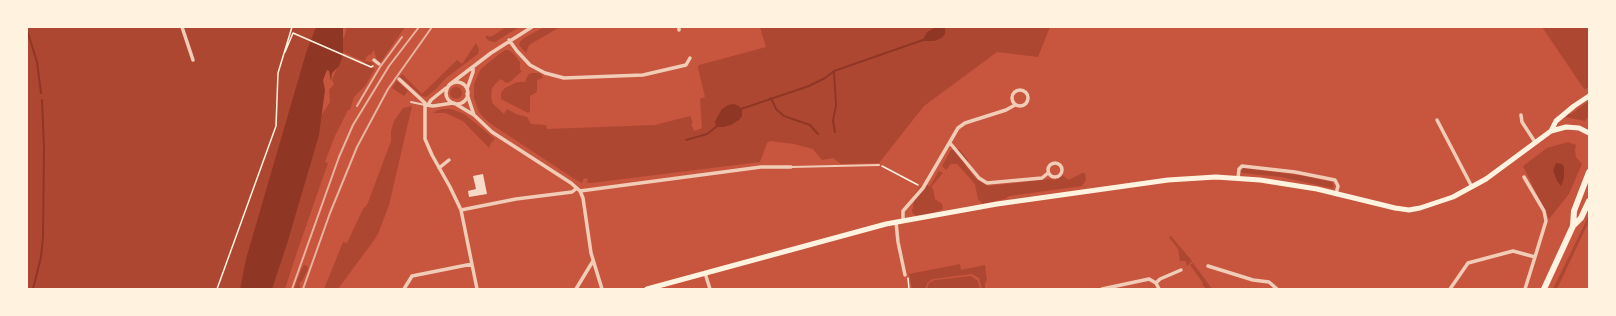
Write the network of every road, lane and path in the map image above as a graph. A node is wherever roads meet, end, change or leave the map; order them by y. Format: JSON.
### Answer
{"nodes":[{"id":1,"x":182,"y":27,"type":"edge"},
{"id":2,"x":292,"y":27,"type":"edge"},
{"id":3,"x":532,"y":27,"type":"edge"},
{"id":4,"x":509,"y":40,"type":"junction"},
{"id":5,"x":283,"y":56,"type":"junction"},
{"id":6,"x":690,"y":58,"type":"dead end"},
{"id":7,"x":193,"y":60,"type":"dead end"},
{"id":8,"x":374,"y":60,"type":"dead end"},
{"id":9,"x":364,"y":63,"type":"dead end"},
{"id":10,"x":378,"y":64,"type":"dead end"},
{"id":11,"x":473,"y":68,"type":"junction"},
{"id":12,"x":399,"y":79,"type":"dead end"},
{"id":13,"x":448,"y":86,"type":"junction"},
{"id":14,"x":467,"y":92,"type":"junction"},
{"id":15,"x":1589,"y":96,"type":"edge"},
{"id":16,"x":411,"y":102,"type":"dead end"},
{"id":17,"x":453,"y":103,"type":"junction"},
{"id":18,"x":1015,"y":104,"type":"junction"},
{"id":19,"x":427,"y":105,"type":"junction"},
{"id":20,"x":1522,"y":115,"type":"dead end"},
{"id":21,"x":474,"y":116,"type":"junction"},
{"id":22,"x":1437,"y":120,"type":"dead end"},
{"id":23,"x":1551,"y":131,"type":"junction"},
{"id":24,"x":1589,"y":133,"type":"edge"},
{"id":25,"x":1536,"y":142,"type":"junction"},
{"id":26,"x":950,"y":143,"type":"junction"},
{"id":27,"x":449,"y":160,"type":"dead end"},
{"id":28,"x":879,"y":165,"type":"joint"},
{"id":29,"x":791,"y":167,"type":"joint"},
{"id":30,"x":439,"y":168,"type":"junction"},
{"id":31,"x":1589,"y":172,"type":"edge"},
{"id":32,"x":1048,"y":173,"type":"junction"},
{"id":33,"x":1524,"y":177,"type":"dead end"},
{"id":34,"x":1238,"y":178,"type":"junction"},
{"id":35,"x":1472,"y":187,"type":"junction"},
{"id":36,"x":922,"y":188,"type":"junction"},
{"id":37,"x":579,"y":190,"type":"junction"},
{"id":38,"x":1336,"y":194,"type":"junction"},
{"id":39,"x":1589,"y":201,"type":"edge"},
{"id":40,"x":461,"y":210,"type":"junction"},
{"id":41,"x":903,"y":221,"type":"junction"},
{"id":42,"x":896,"y":222,"type":"junction"},
{"id":43,"x":1573,"y":226,"type":"junction"},
{"id":44,"x":1534,"y":257,"type":"junction"},
{"id":45,"x":593,"y":260,"type":"junction"},
{"id":46,"x":472,"y":264,"type":"junction"},
{"id":47,"x":1208,"y":266,"type":"dead end"},
{"id":48,"x":1182,"y":270,"type":"dead end"},
{"id":49,"x":705,"y":273,"type":"junction"},
{"id":50,"x":905,"y":275,"type":"joint"},
{"id":51,"x":1156,"y":283,"type":"junction"},
{"id":52,"x":217,"y":289,"type":"edge"},
{"id":53,"x":404,"y":289,"type":"edge"},
{"id":54,"x":477,"y":289,"type":"edge"},
{"id":55,"x":576,"y":289,"type":"edge"},
{"id":56,"x":602,"y":289,"type":"edge"},
{"id":57,"x":648,"y":289,"type":"edge"},
{"id":58,"x":710,"y":289,"type":"edge"},
{"id":59,"x":909,"y":289,"type":"edge"},
{"id":60,"x":1102,"y":289,"type":"edge"},
{"id":61,"x":1158,"y":289,"type":"edge"},
{"id":62,"x":1277,"y":289,"type":"edge"},
{"id":63,"x":1450,"y":289,"type":"edge"},
{"id":64,"x":1525,"y":289,"type":"edge"},
{"id":65,"x":1544,"y":289,"type":"edge"}],
"edges":[{"from":1,"to":7,"type":"street"},
{"from":2,"to":5,"type":"path"},
{"from":3,"to":4,"type":"street"},
{"from":4,"to":6,"type":"street"},
{"from":4,"to":11,"type":"street"},
{"from":5,"to":9,"type":"path"},
{"from":5,"to":52,"type":"path"},
{"from":8,"to":10,"type":"street"},
{"from":11,"to":13,"type":"street"},
{"from":11,"to":14,"type":"street"},
{"from":12,"to":19,"type":"street"},
{"from":13,"to":14,"type":"street"},
{"from":13,"to":17,"type":"street"},
{"from":13,"to":19,"type":"street"},
{"from":14,"to":17,"type":"street"},
{"from":14,"to":21,"type":"street"},
{"from":15,"to":23,"type":"main road"},
{"from":16,"to":19,"type":"lane"},
{"from":17,"to":19,"type":"street"},
{"from":17,"to":21,"type":"street"},
{"from":18,"to":18,"type":"street"},
{"from":18,"to":26,"type":"street"},
{"from":19,"to":30,"type":"street"},
{"from":20,"to":25,"type":"street"},
{"from":21,"to":37,"type":"street"},
{"from":22,"to":35,"type":"street"},
{"from":23,"to":24,"type":"main road"},
{"from":23,"to":25,"type":"main road"},
{"from":25,"to":35,"type":"main road"},
{"from":26,"to":32,"type":"street"},
{"from":26,"to":36,"type":"street"},
{"from":27,"to":30,"type":"street"},
{"from":28,"to":29,"type":"lane"},
{"from":28,"to":36,"type":"path"},
{"from":29,"to":37,"type":"street"},
{"from":30,"to":40,"type":"street"},
{"from":31,"to":43,"type":"main road"},
{"from":32,"to":32,"type":"street"},
{"from":33,"to":44,"type":"street"},
{"from":34,"to":38,"type":"main road"},
{"from":34,"to":38,"type":"street"},
{"from":34,"to":41,"type":"main road"},
{"from":35,"to":38,"type":"main road"},
{"from":36,"to":41,"type":"street"},
{"from":37,"to":40,"type":"street"},
{"from":37,"to":45,"type":"street"},
{"from":39,"to":43,"type":"main road"},
{"from":40,"to":46,"type":"street"},
{"from":41,"to":42,"type":"main road"},
{"from":42,"to":49,"type":"main road"},
{"from":42,"to":50,"type":"street"},
{"from":43,"to":65,"type":"main road"},
{"from":44,"to":63,"type":"street"},
{"from":44,"to":64,"type":"street"},
{"from":45,"to":55,"type":"street"},
{"from":45,"to":56,"type":"street"},
{"from":46,"to":53,"type":"street"},
{"from":46,"to":54,"type":"street"},
{"from":47,"to":62,"type":"street"},
{"from":48,"to":51,"type":"street"},
{"from":49,"to":57,"type":"main road"},
{"from":49,"to":58,"type":"street"},
{"from":50,"to":59,"type":"path"},
{"from":51,"to":60,"type":"street"},
{"from":51,"to":61,"type":"street"}]}
